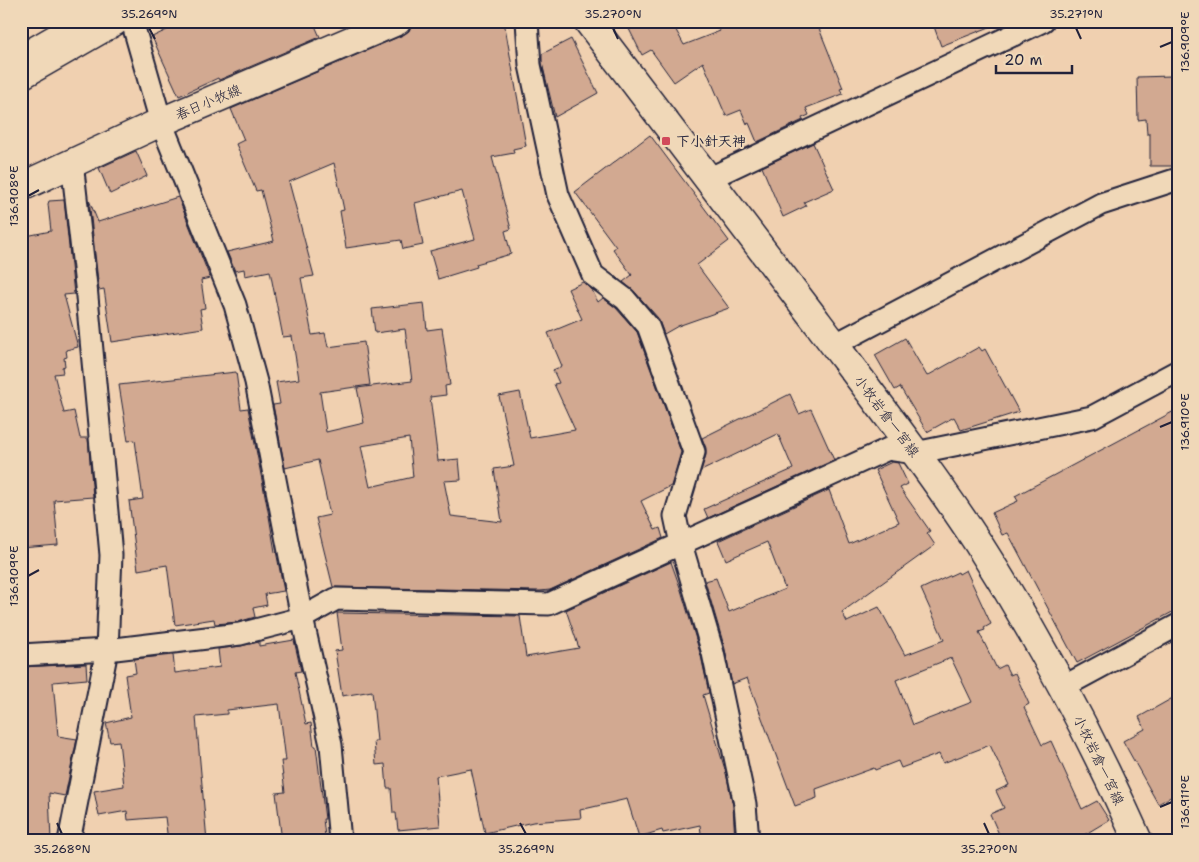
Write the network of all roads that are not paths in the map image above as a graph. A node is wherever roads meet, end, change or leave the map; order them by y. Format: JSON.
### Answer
{"nodes":[{"id":1,"x":87,"y":21,"type":"edge"},
{"id":2,"x":115,"y":21,"type":"edge"},
{"id":3,"x":132,"y":21,"type":"edge"},
{"id":4,"x":397,"y":21,"type":"edge"},
{"id":5,"x":528,"y":21,"type":"edge"},
{"id":6,"x":588,"y":21,"type":"edge"},
{"id":7,"x":1043,"y":21,"type":"edge"},
{"id":8,"x":21,"y":59,"type":"edge"},
{"id":9,"x":21,"y":75,"type":"edge"},
{"id":10,"x":161,"y":122,"type":"junction"},
{"id":11,"x":72,"y":162,"type":"junction"},
{"id":12,"x":708,"y":179,"type":"junction"},
{"id":13,"x":1178,"y":179,"type":"edge"},
{"id":14,"x":21,"y":187,"type":"edge"},
{"id":15,"x":834,"y":346,"type":"junction"},
{"id":16,"x":1178,"y":371,"type":"edge"},
{"id":17,"x":915,"y":453,"type":"junction"},
{"id":18,"x":681,"y":544,"type":"junction"},
{"id":19,"x":302,"y":618,"type":"junction"},
{"id":20,"x":1178,"y":625,"type":"edge"},
{"id":21,"x":107,"y":650,"type":"junction"},
{"id":22,"x":21,"y":655,"type":"edge"},
{"id":23,"x":1063,"y":686,"type":"junction"},
{"id":24,"x":69,"y":841,"type":"edge"},
{"id":25,"x":340,"y":841,"type":"edge"},
{"id":26,"x":748,"y":841,"type":"edge"},
{"id":27,"x":1138,"y":841,"type":"edge"}],
"edges":[{"from":1,"to":8,"type":"main road"},
{"from":2,"to":9,"type":"main road"},
{"from":3,"to":10,"type":"street"},
{"from":4,"to":10,"type":"main road","name":"春日小牧線"},
{"from":5,"to":18,"type":"street"},
{"from":6,"to":12,"type":"main road","name":"小牧岩倉一宮線"},
{"from":7,"to":12,"type":"street"},
{"from":10,"to":11,"type":"main road","name":"春日小牧線"},
{"from":10,"to":19,"type":"street"},
{"from":11,"to":14,"type":"main road","name":"春日小牧線"},
{"from":11,"to":21,"type":"street"},
{"from":12,"to":15,"type":"main road","name":"小牧岩倉一宮線"},
{"from":13,"to":15,"type":"street"},
{"from":15,"to":17,"type":"main road","name":"小牧岩倉一宮線"},
{"from":16,"to":17,"type":"street"},
{"from":17,"to":18,"type":"street"},
{"from":17,"to":23,"type":"main road","name":"小牧岩倉一宮線"},
{"from":18,"to":19,"type":"street"},
{"from":18,"to":26,"type":"street"},
{"from":19,"to":21,"type":"street"},
{"from":19,"to":25,"type":"street"},
{"from":20,"to":23,"type":"street"},
{"from":21,"to":22,"type":"street"},
{"from":21,"to":24,"type":"street"},
{"from":23,"to":27,"type":"main road","name":"小牧岩倉一宮線"}]}
